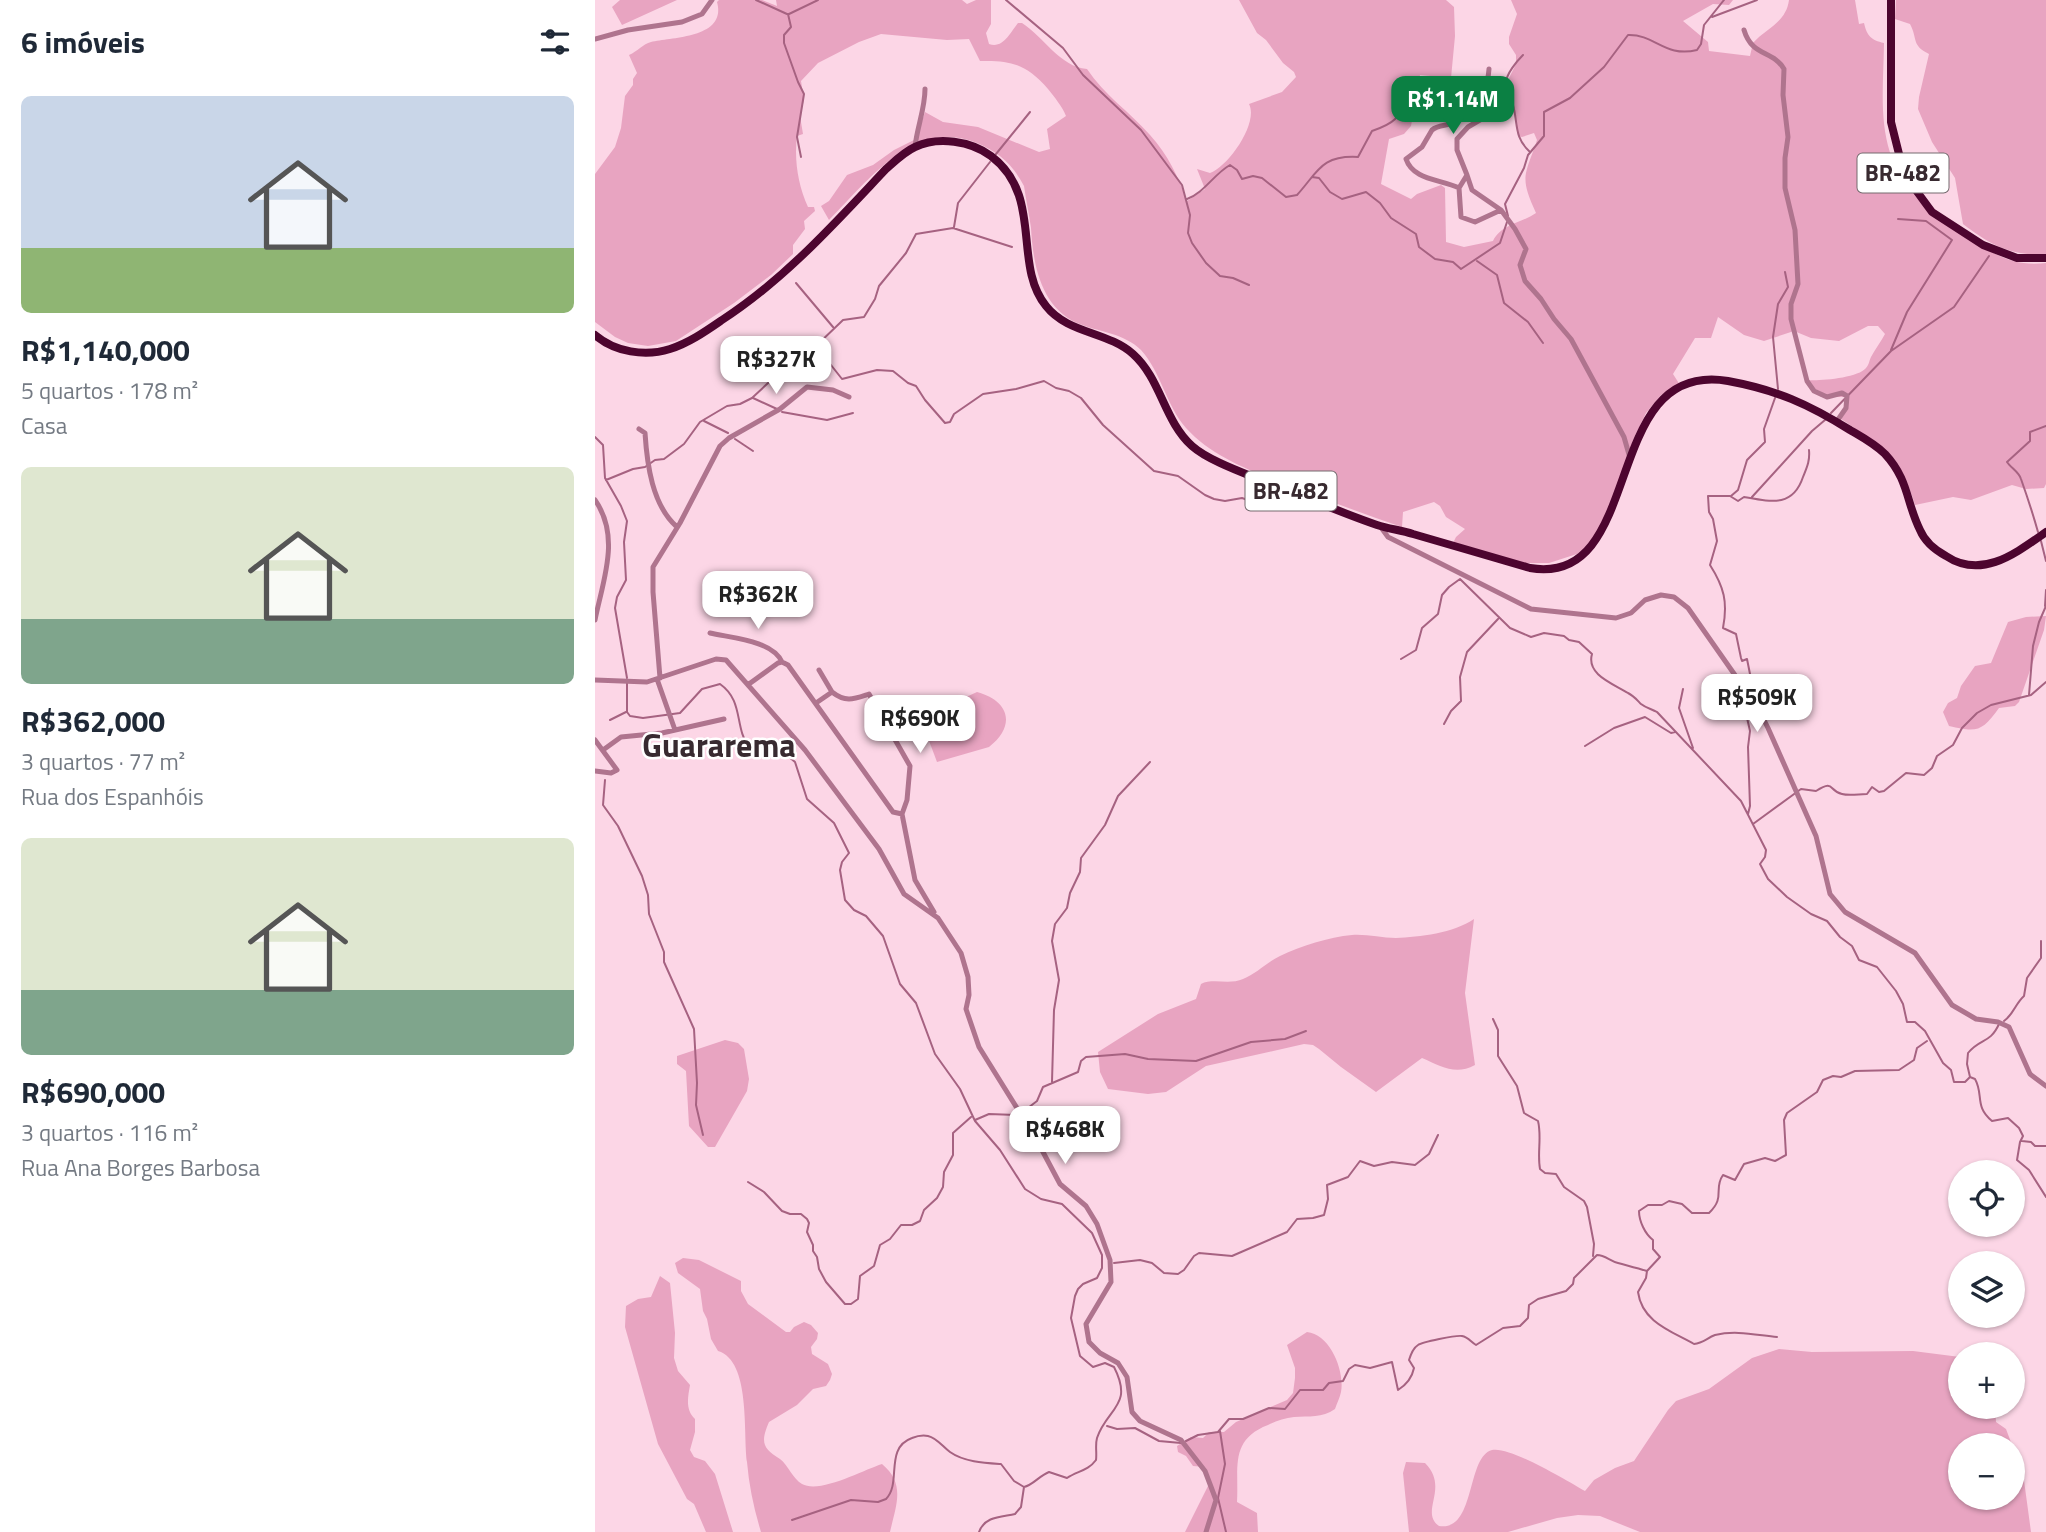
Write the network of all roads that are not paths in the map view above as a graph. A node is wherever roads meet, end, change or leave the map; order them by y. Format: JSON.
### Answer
{"nodes":[{"id":1,"x":712,"y":0,"type":"edge"},
{"id":2,"x":1891,"y":0,"type":"edge"},
{"id":3,"x":1744,"y":30,"type":"dead end"},
{"id":4,"x":595,"y":39,"type":"edge"},
{"id":5,"x":1489,"y":69,"type":"dead end"},
{"id":6,"x":926,"y":89,"type":"dead end"},
{"id":7,"x":1485,"y":117,"type":"dead end"},
{"id":8,"x":915,"y":147,"type":"junction"},
{"id":9,"x":1467,"y":175,"type":"junction"},
{"id":10,"x":1459,"y":188,"type":"junction"},
{"id":11,"x":1501,"y":210,"type":"junction"},
{"id":12,"x":2046,"y":258,"type":"edge"},
{"id":13,"x":595,"y":335,"type":"edge"},
{"id":14,"x":849,"y":397,"type":"dead end"},
{"id":15,"x":1837,"y":421,"type":"junction"},
{"id":16,"x":639,"y":429,"type":"dead end"},
{"id":17,"x":1630,"y":458,"type":"junction"},
{"id":18,"x":595,"y":500,"type":"edge"},
{"id":19,"x":1380,"y":526,"type":"junction"},
{"id":20,"x":677,"y":527,"type":"junction"},
{"id":21,"x":2046,"y":532,"type":"edge"},
{"id":22,"x":595,"y":620,"type":"edge"},
{"id":23,"x":710,"y":633,"type":"dead end"},
{"id":24,"x":782,"y":662,"type":"junction"},
{"id":25,"x":818,"y":670,"type":"dead end"},
{"id":26,"x":658,"y":679,"type":"junction"},
{"id":27,"x":595,"y":680,"type":"edge"},
{"id":28,"x":749,"y":684,"type":"junction"},
{"id":29,"x":832,"y":692,"type":"junction"},
{"id":30,"x":816,"y":703,"type":"junction"},
{"id":31,"x":939,"y":704,"type":"dead end"},
{"id":32,"x":724,"y":719,"type":"dead end"},
{"id":33,"x":674,"y":730,"type":"junction"},
{"id":34,"x":892,"y":733,"type":"junction"},
{"id":35,"x":595,"y":740,"type":"edge"},
{"id":36,"x":603,"y":750,"type":"junction"},
{"id":37,"x":595,"y":771,"type":"edge"},
{"id":38,"x":902,"y":814,"type":"junction"},
{"id":39,"x":938,"y":918,"type":"junction"},
{"id":40,"x":2046,"y":1086,"type":"edge"},
{"id":41,"x":1206,"y":1532,"type":"edge"}],
"edges":[{"from":1,"to":4,"type":"street"},
{"from":2,"to":12,"type":"highway","number":"BR-482"},
{"from":3,"to":15,"type":"street"},
{"from":5,"to":10,"type":"street"},
{"from":6,"to":8,"type":"street"},
{"from":7,"to":9,"type":"street"},
{"from":8,"to":13,"type":"highway","number":"BR-482"},
{"from":8,"to":19,"type":"highway","number":"BR-482"},
{"from":9,"to":10,"type":"street"},
{"from":9,"to":11,"type":"street"},
{"from":10,"to":11,"type":"street"},
{"from":11,"to":17,"type":"street"},
{"from":14,"to":20,"type":"street"},
{"from":15,"to":17,"type":"highway","number":"BR-482"},
{"from":15,"to":21,"type":"highway","number":"BR-482"},
{"from":16,"to":20,"type":"street"},
{"from":17,"to":19,"type":"highway","number":"BR-482"},
{"from":18,"to":22,"type":"street"},
{"from":19,"to":40,"type":"street"},
{"from":20,"to":26,"type":"street"},
{"from":23,"to":24,"type":"street"},
{"from":24,"to":28,"type":"street"},
{"from":24,"to":30,"type":"street"},
{"from":25,"to":29,"type":"street"},
{"from":26,"to":27,"type":"street"},
{"from":26,"to":28,"type":"street"},
{"from":26,"to":33,"type":"street"},
{"from":28,"to":39,"type":"street"},
{"from":29,"to":30,"type":"street"},
{"from":29,"to":34,"type":"street"},
{"from":30,"to":38,"type":"street"},
{"from":31,"to":34,"type":"street"},
{"from":32,"to":33,"type":"street"},
{"from":33,"to":36,"type":"street"},
{"from":34,"to":38,"type":"street"},
{"from":35,"to":36,"type":"street"},
{"from":36,"to":37,"type":"street"},
{"from":38,"to":39,"type":"street"},
{"from":39,"to":41,"type":"street"}]}
